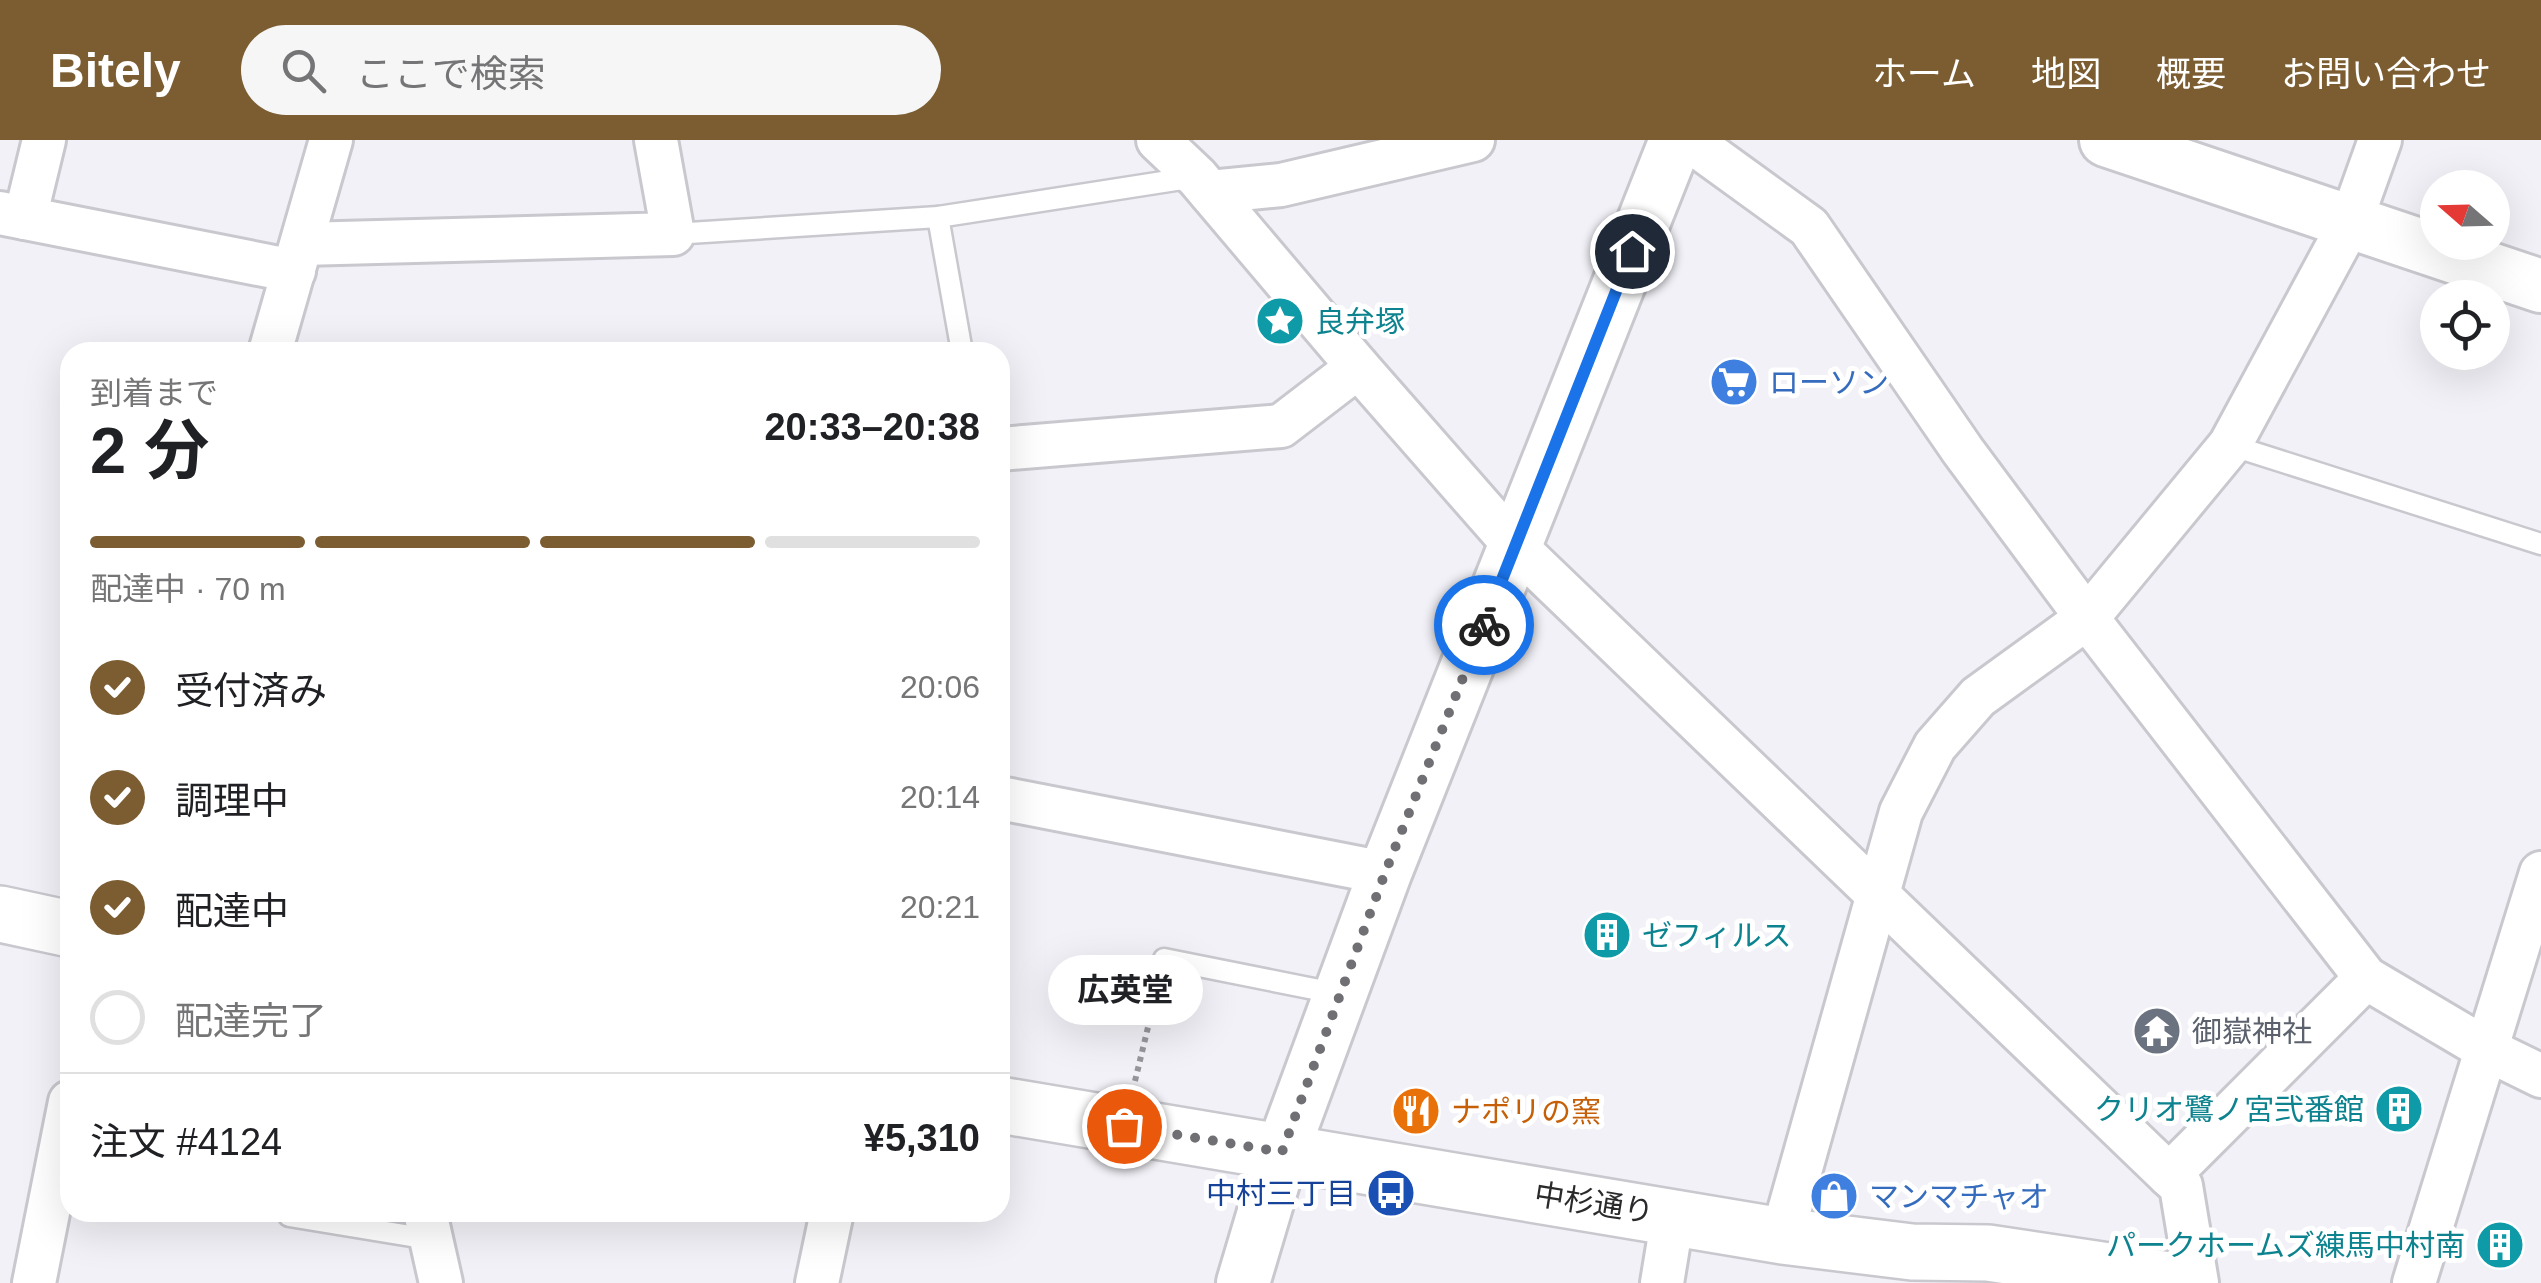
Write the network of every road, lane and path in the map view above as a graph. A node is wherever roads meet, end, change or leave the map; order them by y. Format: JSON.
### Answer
{"nodes":[{"id":1,"x":44,"y":140,"type":"edge"},
{"id":2,"x":332,"y":140,"type":"edge"},
{"id":3,"x":656,"y":140,"type":"edge"},
{"id":4,"x":1158,"y":140,"type":"edge"},
{"id":5,"x":1474,"y":140,"type":"edge"},
{"id":6,"x":1676,"y":140,"type":"edge"},
{"id":7,"x":1688,"y":140,"type":"edge"},
{"id":8,"x":2106,"y":140,"type":"edge"},
{"id":9,"x":2380,"y":140,"type":"edge"},
{"id":10,"x":1204,"y":184,"type":"junction"},
{"id":11,"x":12,"y":215,"type":"edge"},
{"id":12,"x":938,"y":218,"type":"junction"},
{"id":13,"x":2351,"y":221,"type":"junction"},
{"id":14,"x":673,"y":234,"type":"junction"},
{"id":15,"x":298,"y":258,"type":"junction"},
{"id":16,"x":2541,"y":286,"type":"edge"},
{"id":17,"x":273,"y":342,"type":"edge"},
{"id":18,"x":960,"y":342,"type":"edge"},
{"id":19,"x":1358,"y":368,"type":"junction"},
{"id":20,"x":2230,"y":445,"type":"junction"},
{"id":21,"x":1010,"y":448,"type":"edge"},
{"id":22,"x":2541,"y":544,"type":"edge"},
{"id":23,"x":1516,"y":546,"type":"junction"},
{"id":24,"x":2087,"y":618,"type":"junction"},
{"id":25,"x":1010,"y":800,"type":"edge"},
{"id":26,"x":1385,"y":873,"type":"junction"},
{"id":27,"x":2541,"y":873,"type":"edge"},
{"id":28,"x":1877,"y":892,"type":"junction"},
{"id":29,"x":0,"y":914,"type":"edge"},
{"id":30,"x":60,"y":927,"type":"edge"},
{"id":31,"x":1164,"y":959,"type":"joint"},
{"id":32,"x":2366,"y":978,"type":"junction"},
{"id":33,"x":1340,"y":995,"type":"junction"},
{"id":34,"x":2486,"y":1049,"type":"junction"},
{"id":35,"x":2541,"y":1076,"type":"edge"},
{"id":36,"x":1010,"y":1107,"type":"edge"},
{"id":37,"x":1124,"y":1126,"type":"junction"},
{"id":38,"x":60,"y":1152,"type":"edge"},
{"id":39,"x":1282,"y":1152,"type":"junction"},
{"id":40,"x":2170,"y":1175,"type":"junction"},
{"id":41,"x":1673,"y":1216,"type":"junction"},
{"id":42,"x":371,"y":1222,"type":"edge"},
{"id":43,"x":830,"y":1222,"type":"edge"},
{"id":44,"x":427,"y":1226,"type":"edge"},
{"id":45,"x":1782,"y":1236,"type":"junction"},
{"id":46,"x":446,"y":1282,"type":"edge"},
{"id":47,"x":34,"y":1283,"type":"edge"},
{"id":48,"x":817,"y":1283,"type":"edge"},
{"id":49,"x":1243,"y":1283,"type":"edge"},
{"id":50,"x":1662,"y":1283,"type":"edge"},
{"id":51,"x":2189,"y":1283,"type":"edge"},
{"id":52,"x":2198,"y":1283,"type":"edge"},
{"id":53,"x":2414,"y":1283,"type":"edge"}],
"edges":[{"from":1,"to":11,"type":"street"},
{"from":2,"to":15,"type":"street"},
{"from":3,"to":14,"type":"street"},
{"from":4,"to":10,"type":"street"},
{"from":5,"to":10,"type":"street"},
{"from":6,"to":23,"type":"street"},
{"from":7,"to":24,"type":"street"},
{"from":8,"to":13,"type":"street"},
{"from":9,"to":13,"type":"street"},
{"from":10,"to":12,"type":"lane"},
{"from":10,"to":19,"type":"street"},
{"from":11,"to":15,"type":"street"},
{"from":12,"to":14,"type":"lane"},
{"from":12,"to":18,"type":"lane"},
{"from":13,"to":16,"type":"street"},
{"from":13,"to":20,"type":"street"},
{"from":14,"to":15,"type":"street"},
{"from":15,"to":17,"type":"street"},
{"from":19,"to":21,"type":"street"},
{"from":19,"to":23,"type":"street"},
{"from":20,"to":22,"type":"lane"},
{"from":20,"to":24,"type":"street"},
{"from":23,"to":26,"type":"street"},
{"from":23,"to":28,"type":"street"},
{"from":24,"to":28,"type":"street"},
{"from":24,"to":32,"type":"street"},
{"from":25,"to":26,"type":"street"},
{"from":26,"to":33,"type":"street"},
{"from":27,"to":34,"type":"street"},
{"from":28,"to":40,"type":"street"},
{"from":28,"to":45,"type":"street"},
{"from":29,"to":30,"type":"main road"},
{"from":31,"to":33,"type":"lane"},
{"from":31,"to":37,"type":"path"},
{"from":32,"to":34,"type":"street"},
{"from":32,"to":40,"type":"street"},
{"from":33,"to":39,"type":"street"},
{"from":34,"to":35,"type":"street"},
{"from":34,"to":53,"type":"street"},
{"from":36,"to":37,"type":"main road","name":"中杉通り"},
{"from":37,"to":39,"type":"main road","name":"中杉通り"},
{"from":38,"to":47,"type":"street"},
{"from":39,"to":41,"type":"main road","name":"中杉通り"},
{"from":39,"to":49,"type":"street"},
{"from":40,"to":52,"type":"street"},
{"from":41,"to":45,"type":"main road","name":"中杉通り"},
{"from":41,"to":50,"type":"street"},
{"from":42,"to":44,"type":"lane"},
{"from":43,"to":48,"type":"street"},
{"from":44,"to":46,"type":"street"},
{"from":45,"to":51,"type":"main road","name":"中杉通り"}]}
